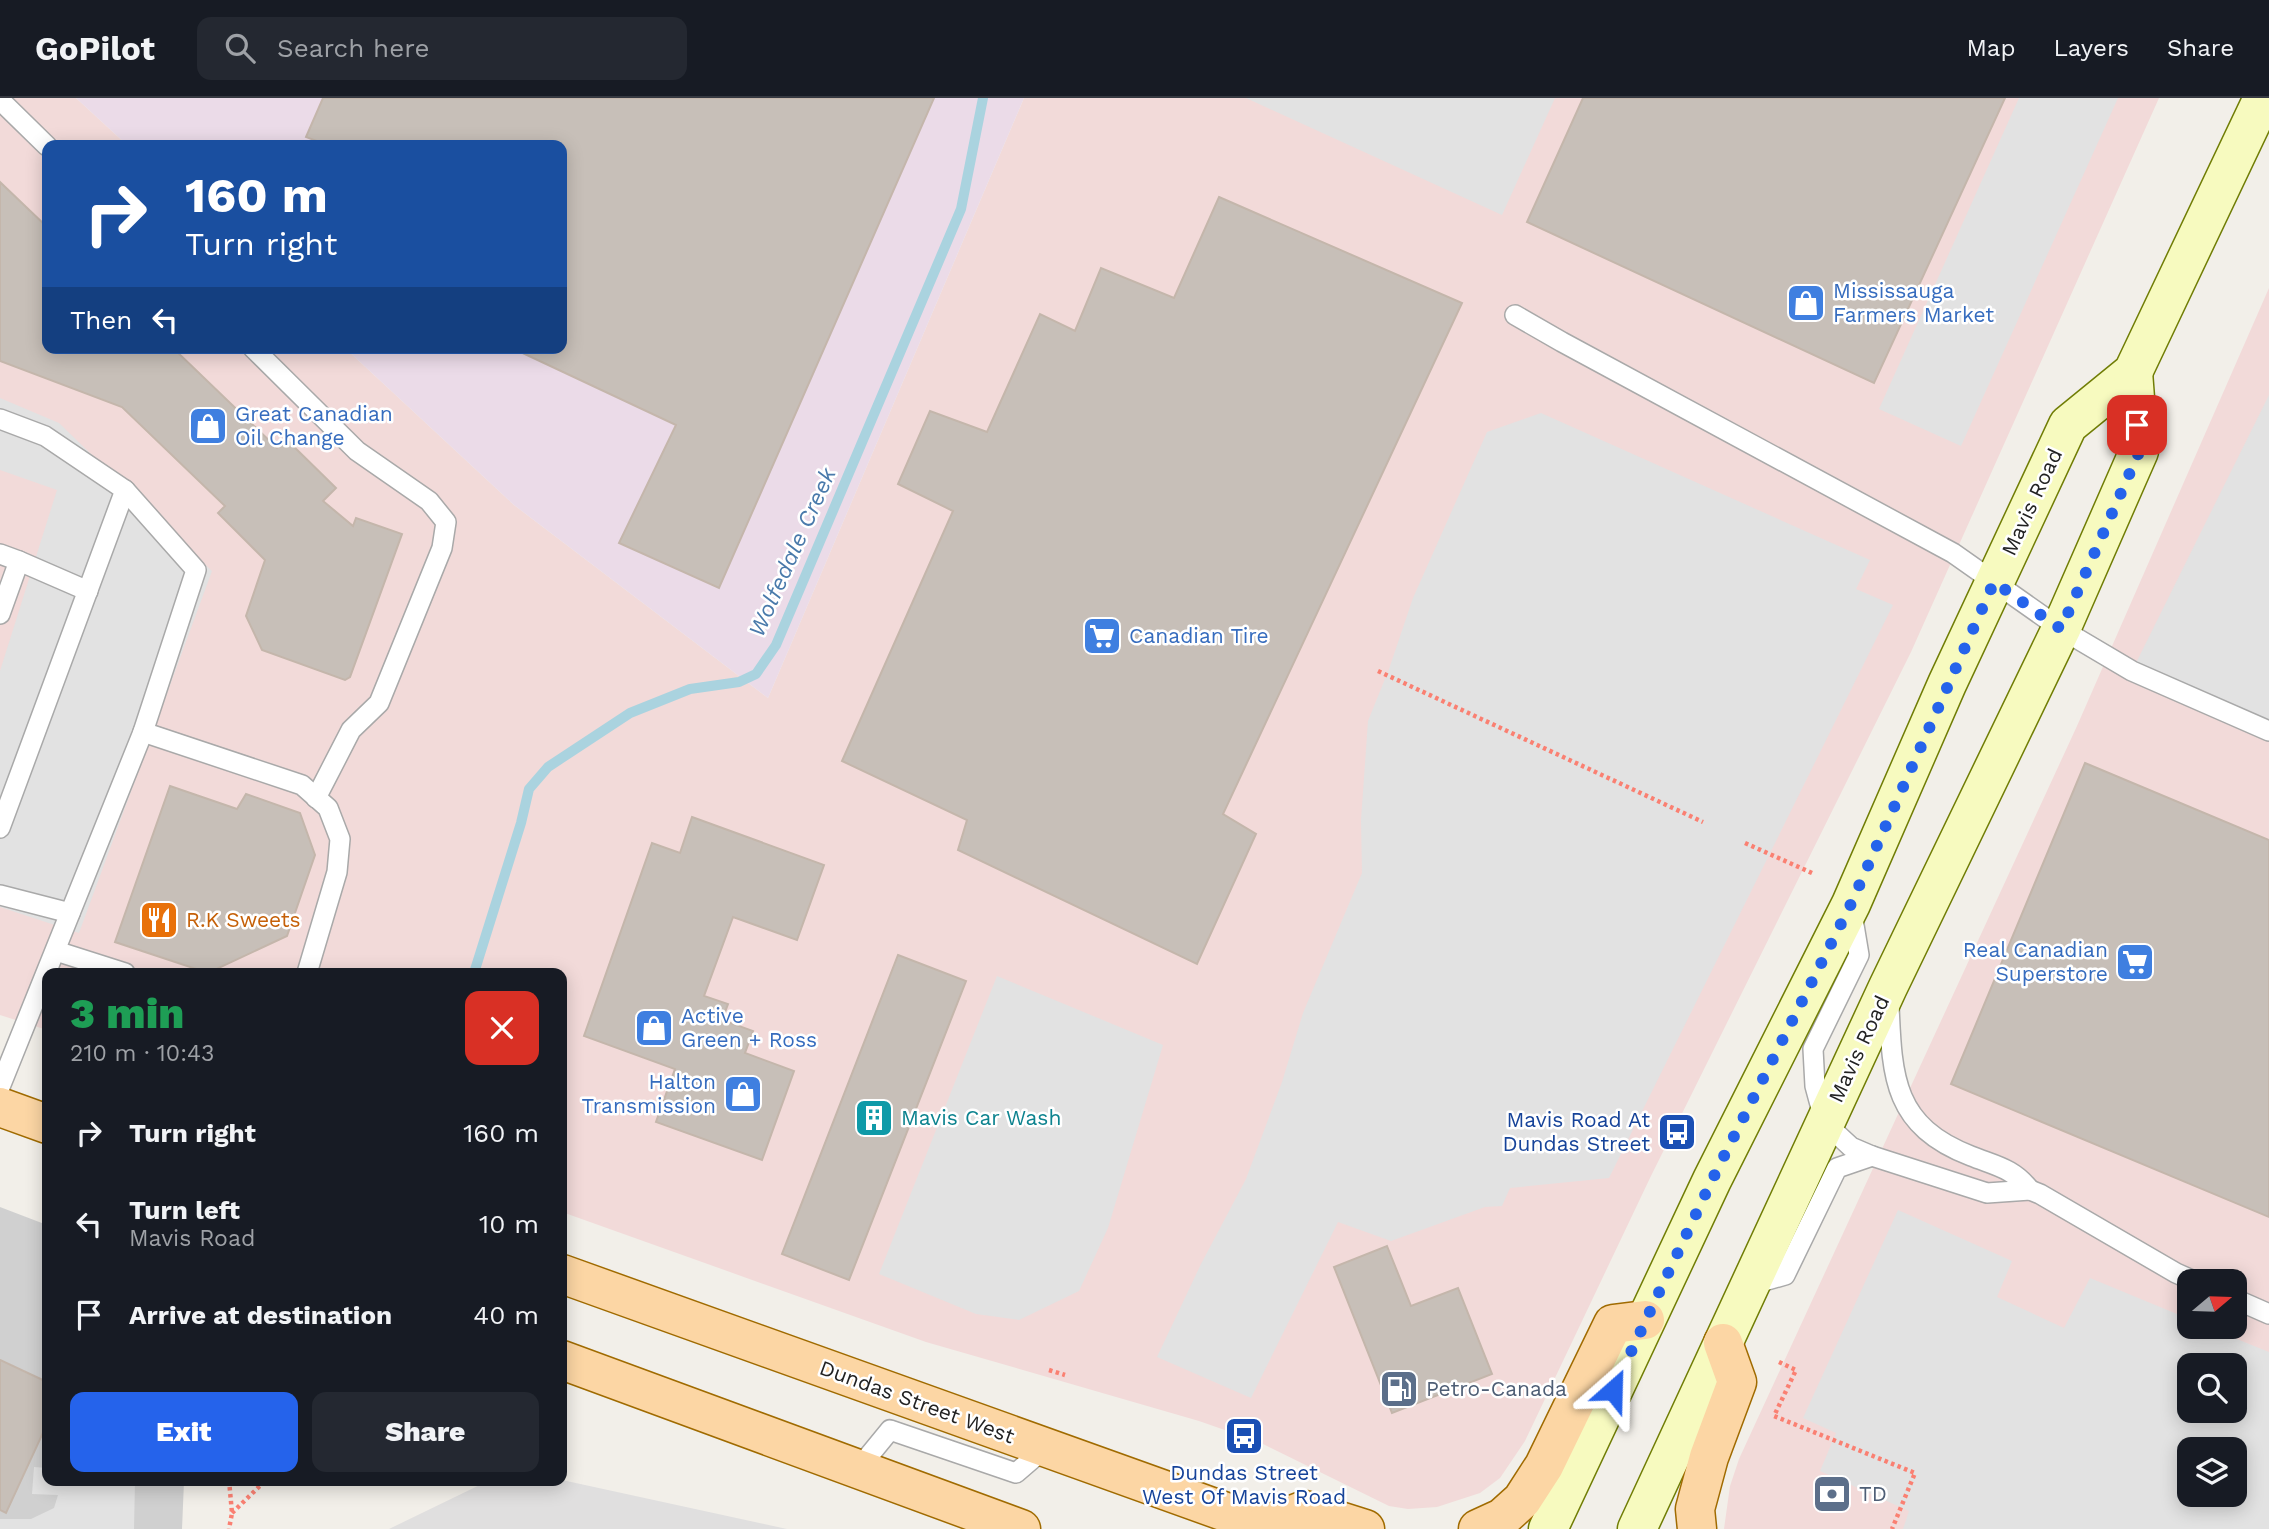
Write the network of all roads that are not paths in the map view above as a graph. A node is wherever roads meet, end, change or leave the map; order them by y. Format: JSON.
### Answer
{"nodes":[{"id":1,"x":2263,"y":98,"type":"edge"},
{"id":2,"x":0,"y":100,"type":"edge"},
{"id":3,"x":42,"y":141,"type":"edge"},
{"id":4,"x":1515,"y":315,"type":"dead end"},
{"id":5,"x":259,"y":354,"type":"edge"},
{"id":6,"x":2133,"y":372,"type":"junction"},
{"id":7,"x":0,"y":419,"type":"edge"},
{"id":8,"x":125,"y":490,"type":"junction"},
{"id":9,"x":9,"y":558,"type":"edge"},
{"id":10,"x":1994,"y":582,"type":"junction"},
{"id":11,"x":88,"y":591,"type":"junction"},
{"id":12,"x":0,"y":614,"type":"edge"},
{"id":13,"x":2061,"y":629,"type":"junction"},
{"id":14,"x":2269,"y":731,"type":"edge"},
{"id":15,"x":142,"y":732,"type":"junction"},
{"id":16,"x":316,"y":798,"type":"junction"},
{"id":17,"x":0,"y":828,"type":"edge"},
{"id":18,"x":0,"y":895,"type":"edge"},
{"id":19,"x":1851,"y":904,"type":"junction"},
{"id":20,"x":70,"y":913,"type":"junction"},
{"id":21,"x":56,"y":951,"type":"junction"},
{"id":22,"x":49,"y":968,"type":"edge"},
{"id":23,"x":109,"y":968,"type":"edge"},
{"id":24,"x":308,"y":968,"type":"edge"},
{"id":25,"x":42,"y":985,"type":"edge"},
{"id":26,"x":1888,"y":987,"type":"junction"},
{"id":27,"x":0,"y":1087,"type":"edge"},
{"id":28,"x":0,"y":1107,"type":"edge"},
{"id":29,"x":42,"y":1123,"type":"edge"},
{"id":30,"x":1825,"y":1123,"type":"junction"},
{"id":31,"x":1872,"y":1156,"type":"junction"},
{"id":32,"x":2030,"y":1190,"type":"junction"},
{"id":33,"x":2177,"y":1273,"type":"edge"},
{"id":34,"x":567,"y":1276,"type":"edge"},
{"id":35,"x":1749,"y":1285,"type":"junction"},
{"id":36,"x":2247,"y":1304,"type":"edge"},
{"id":37,"x":2269,"y":1314,"type":"edge"},
{"id":38,"x":1645,"y":1320,"type":"junction"},
{"id":39,"x":1723,"y":1343,"type":"junction"},
{"id":40,"x":567,"y":1362,"type":"edge"},
{"id":41,"x":1045,"y":1448,"type":"junction"},
{"id":42,"x":858,"y":1469,"type":"junction"},
{"id":43,"x":1268,"y":1527,"type":"edge"},
{"id":44,"x":1021,"y":1529,"type":"edge"},
{"id":45,"x":1365,"y":1529,"type":"edge"},
{"id":46,"x":1478,"y":1529,"type":"edge"},
{"id":47,"x":1548,"y":1529,"type":"edge"},
{"id":48,"x":1637,"y":1529,"type":"edge"},
{"id":49,"x":1697,"y":1529,"type":"edge"}],
"edges":[{"from":1,"to":6,"type":"main road","name":"Mavis Road"},
{"from":2,"to":3,"type":"lane"},
{"from":4,"to":10,"type":"lane"},
{"from":5,"to":16,"type":"lane"},
{"from":6,"to":10,"type":"main road","name":"Mavis Road"},
{"from":6,"to":13,"type":"main road","name":"Mavis Road"},
{"from":7,"to":8,"type":"lane"},
{"from":8,"to":11,"type":"lane"},
{"from":8,"to":15,"type":"lane"},
{"from":9,"to":11,"type":"lane"},
{"from":9,"to":12,"type":"lane"},
{"from":10,"to":13,"type":"lane"},
{"from":10,"to":19,"type":"main road","name":"Mavis Road"},
{"from":11,"to":17,"type":"lane"},
{"from":13,"to":14,"type":"lane"},
{"from":13,"to":26,"type":"main road","name":"Mavis Road"},
{"from":15,"to":16,"type":"lane"},
{"from":15,"to":20,"type":"lane"},
{"from":16,"to":24,"type":"lane"},
{"from":18,"to":20,"type":"lane"},
{"from":19,"to":30,"type":"lane"},
{"from":19,"to":38,"type":"main road","name":"Mavis Road"},
{"from":20,"to":21,"type":"lane"},
{"from":21,"to":22,"type":"lane"},
{"from":21,"to":23,"type":"lane"},
{"from":25,"to":27,"type":"lane"},
{"from":26,"to":30,"type":"main road","name":"Mavis Road"},
{"from":26,"to":32,"type":"lane"},
{"from":28,"to":29,"type":"main road"},
{"from":30,"to":31,"type":"lane"},
{"from":30,"to":35,"type":"main road","name":"Mavis Road"},
{"from":31,"to":32,"type":"lane"},
{"from":31,"to":35,"type":"lane"},
{"from":32,"to":33,"type":"lane"},
{"from":34,"to":41,"type":"main road","name":"Dundas Street West"},
{"from":35,"to":39,"type":"main road","name":"Mavis Road"},
{"from":36,"to":37,"type":"lane"},
{"from":38,"to":46,"type":"main road"},
{"from":38,"to":47,"type":"main road","name":"Mavis Road"},
{"from":39,"to":48,"type":"main road","name":"Mavis Road"},
{"from":39,"to":49,"type":"main road"},
{"from":40,"to":42,"type":"main road"},
{"from":41,"to":42,"type":"lane"},
{"from":41,"to":43,"type":"main road","name":"Dundas Street West"},
{"from":42,"to":44,"type":"main road"},
{"from":43,"to":45,"type":"main road"}]}
